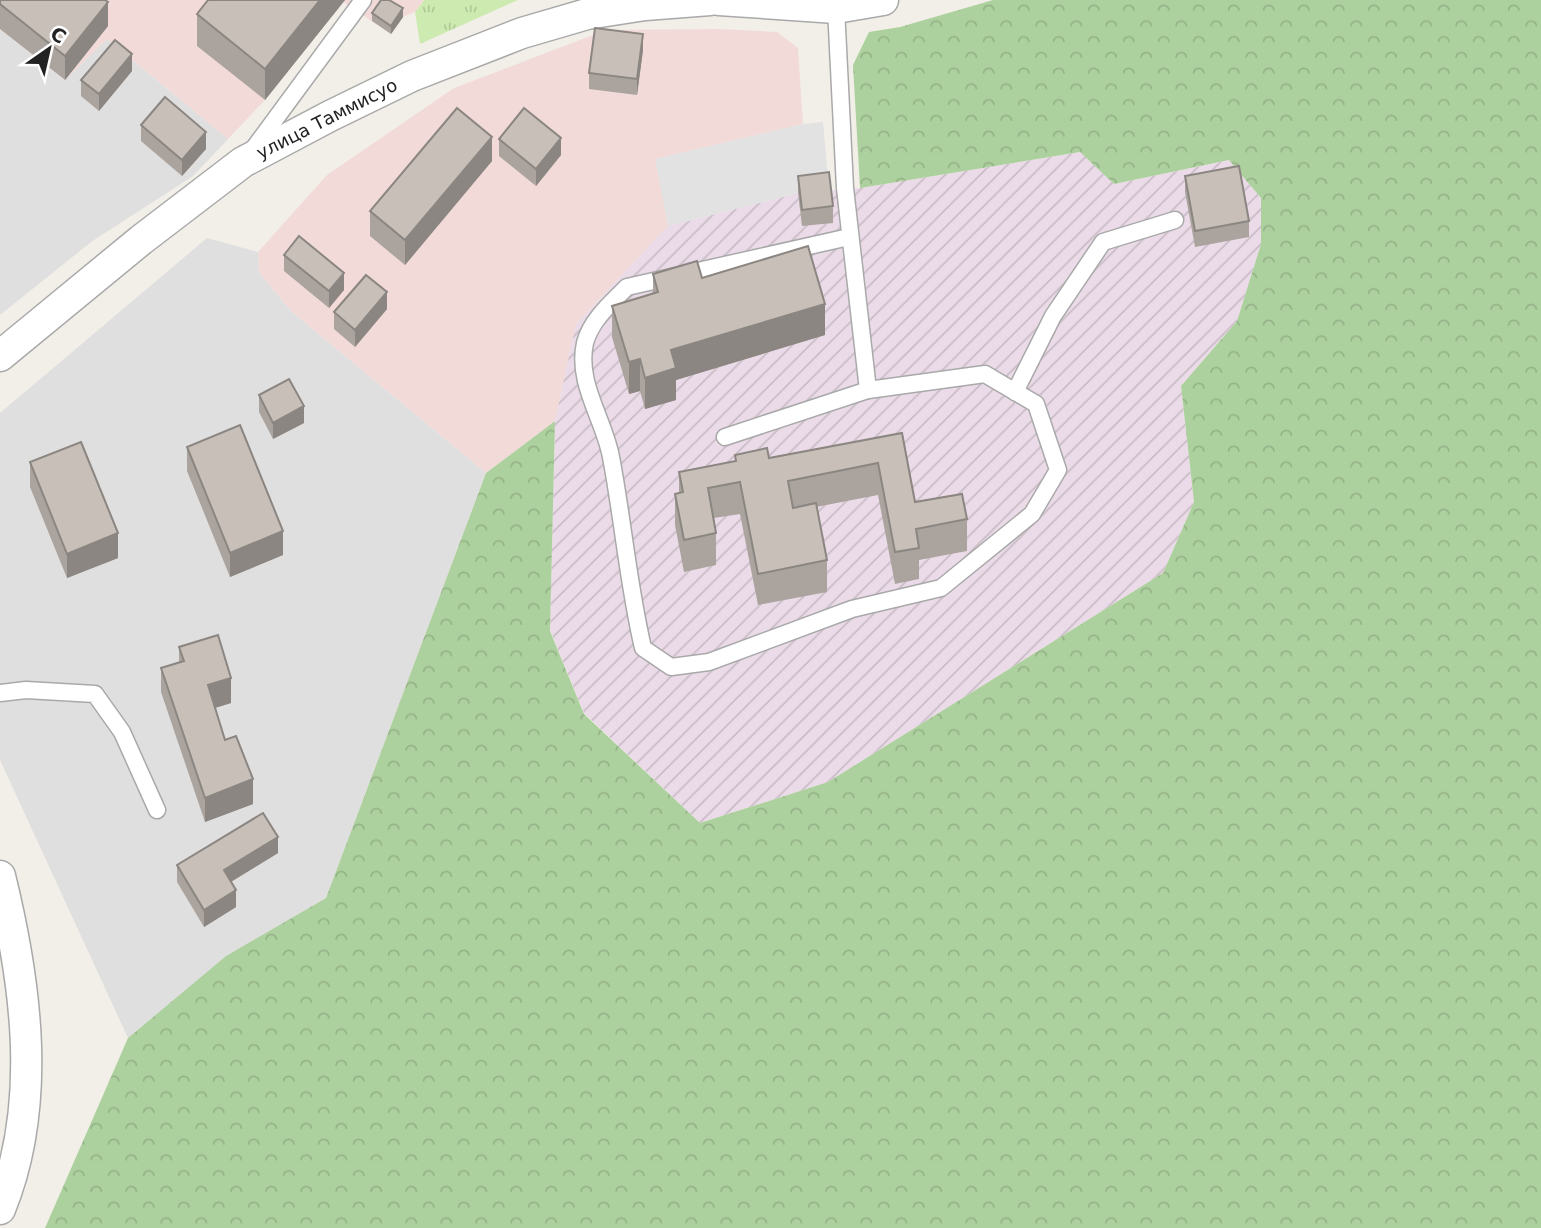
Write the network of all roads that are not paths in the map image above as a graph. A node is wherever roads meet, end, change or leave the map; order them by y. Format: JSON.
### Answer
{"nodes":[{"id":1,"x":363,"y":0,"type":"edge"},
{"id":2,"x":709,"y":0,"type":"edge"},
{"id":3,"x":719,"y":0,"type":"edge"},
{"id":4,"x":883,"y":0,"type":"edge"},
{"id":5,"x":836,"y":8,"type":"junction"},
{"id":6,"x":243,"y":162,"type":"junction"},
{"id":7,"x":1175,"y":220,"type":"dead end"},
{"id":8,"x":849,"y":237,"type":"junction"},
{"id":9,"x":0,"y":356,"type":"edge"},
{"id":10,"x":868,"y":390,"type":"junction"},
{"id":11,"x":1015,"y":392,"type":"junction"},
{"id":12,"x":725,"y":437,"type":"dead end"},
{"id":13,"x":0,"y":693,"type":"edge"},
{"id":14,"x":157,"y":810,"type":"dead end"},
{"id":15,"x":0,"y":876,"type":"edge"},
{"id":16,"x":0,"y":1209,"type":"edge"}],
"edges":[{"from":1,"to":6,"type":"lane"},
{"from":2,"to":6,"type":"street","name":"улица Таммисуо"},
{"from":3,"to":5,"type":"street"},
{"from":4,"to":5,"type":"street"},
{"from":5,"to":8,"type":"lane"},
{"from":6,"to":9,"type":"street","name":"улица Таммисуо"},
{"from":7,"to":11,"type":"lane"},
{"from":8,"to":10,"type":"lane"},
{"from":8,"to":11,"type":"lane"},
{"from":10,"to":11,"type":"lane"},
{"from":10,"to":12,"type":"lane"},
{"from":13,"to":14,"type":"lane"},
{"from":15,"to":16,"type":"street"}]}
